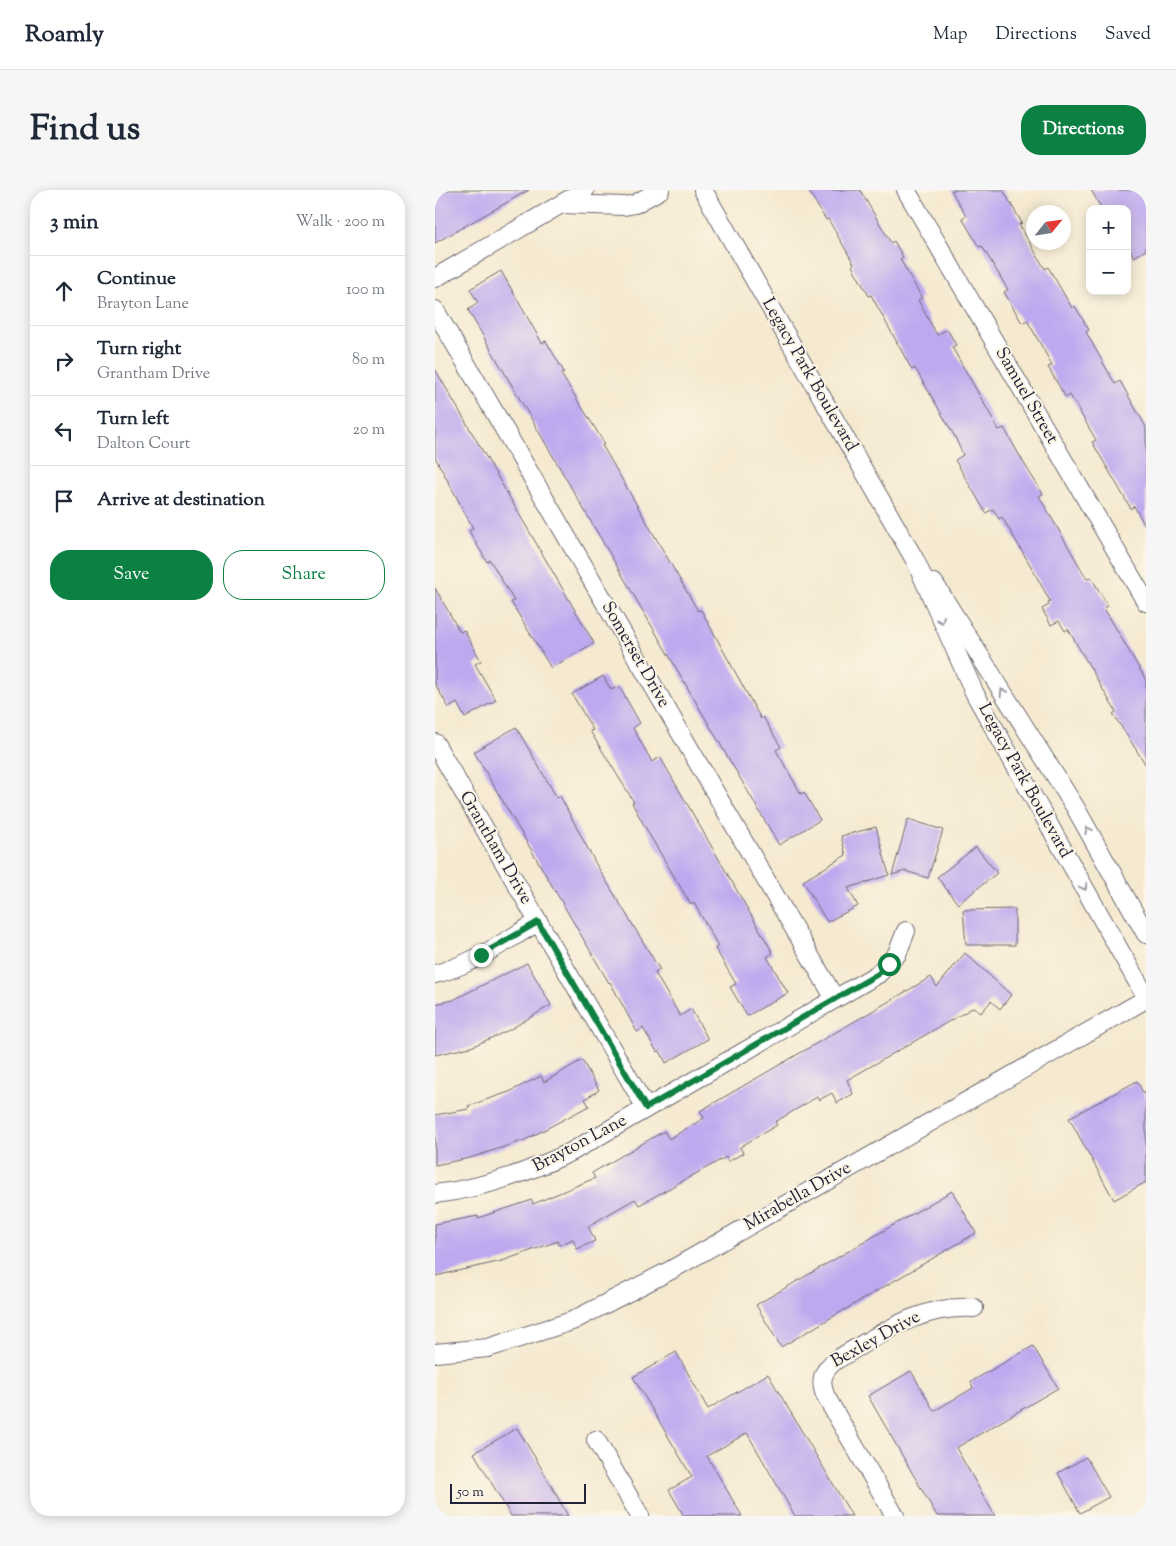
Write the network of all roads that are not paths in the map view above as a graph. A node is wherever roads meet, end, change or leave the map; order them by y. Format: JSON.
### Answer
{"nodes":[{"id":1,"x":585,"y":190,"type":"edge"},
{"id":2,"x":660,"y":190,"type":"edge"},
{"id":3,"x":703,"y":190,"type":"edge"},
{"id":4,"x":906,"y":190,"type":"edge"},
{"id":5,"x":561,"y":204,"type":"junction"},
{"id":6,"x":435,"y":278,"type":"edge"},
{"id":7,"x":435,"y":310,"type":"edge"},
{"id":8,"x":915,"y":560,"type":"junction"},
{"id":9,"x":1146,"y":602,"type":"edge"},
{"id":10,"x":435,"y":743,"type":"edge"},
{"id":11,"x":538,"y":922,"type":"junction"},
{"id":12,"x":906,"y":932,"type":"dead end"},
{"id":13,"x":1146,"y":934,"type":"edge"},
{"id":14,"x":435,"y":974,"type":"edge"},
{"id":15,"x":1146,"y":998,"type":"edge"},
{"id":16,"x":835,"y":999,"type":"junction"},
{"id":17,"x":646,"y":1108,"type":"junction"},
{"id":18,"x":435,"y":1194,"type":"edge"},
{"id":19,"x":974,"y":1308,"type":"dead end"},
{"id":20,"x":435,"y":1353,"type":"edge"},
{"id":21,"x":596,"y":1440,"type":"dead end"},
{"id":22,"x":640,"y":1516,"type":"edge"},
{"id":23,"x":895,"y":1516,"type":"edge"}],
"edges":[{"from":1,"to":5,"type":"street"},
{"from":2,"to":5,"type":"street"},
{"from":3,"to":8,"type":"street","name":"Legacy Park Boulevard"},
{"from":4,"to":9,"type":"street","name":"Samuel Street"},
{"from":5,"to":6,"type":"street"},
{"from":7,"to":16,"type":"street","name":"Somerset Drive"},
{"from":13,"to":8,"type":"street","name":"Legacy Park Boulevard","one_way":true},
{"from":8,"to":15,"type":"street","name":"Legacy Park Boulevard","one_way":true},
{"from":10,"to":11,"type":"street","name":"Grantham Drive"},
{"from":11,"to":14,"type":"street"},
{"from":11,"to":17,"type":"street","name":"Grantham Drive"},
{"from":12,"to":16,"type":"street","name":"Brayton Lane"},
{"from":15,"to":20,"type":"street","name":"Mirabella Drive"},
{"from":16,"to":17,"type":"street","name":"Brayton Lane"},
{"from":17,"to":18,"type":"street","name":"Brayton Lane"},
{"from":19,"to":23,"type":"street","name":"Bexley Drive"},
{"from":21,"to":22,"type":"street"}]}
